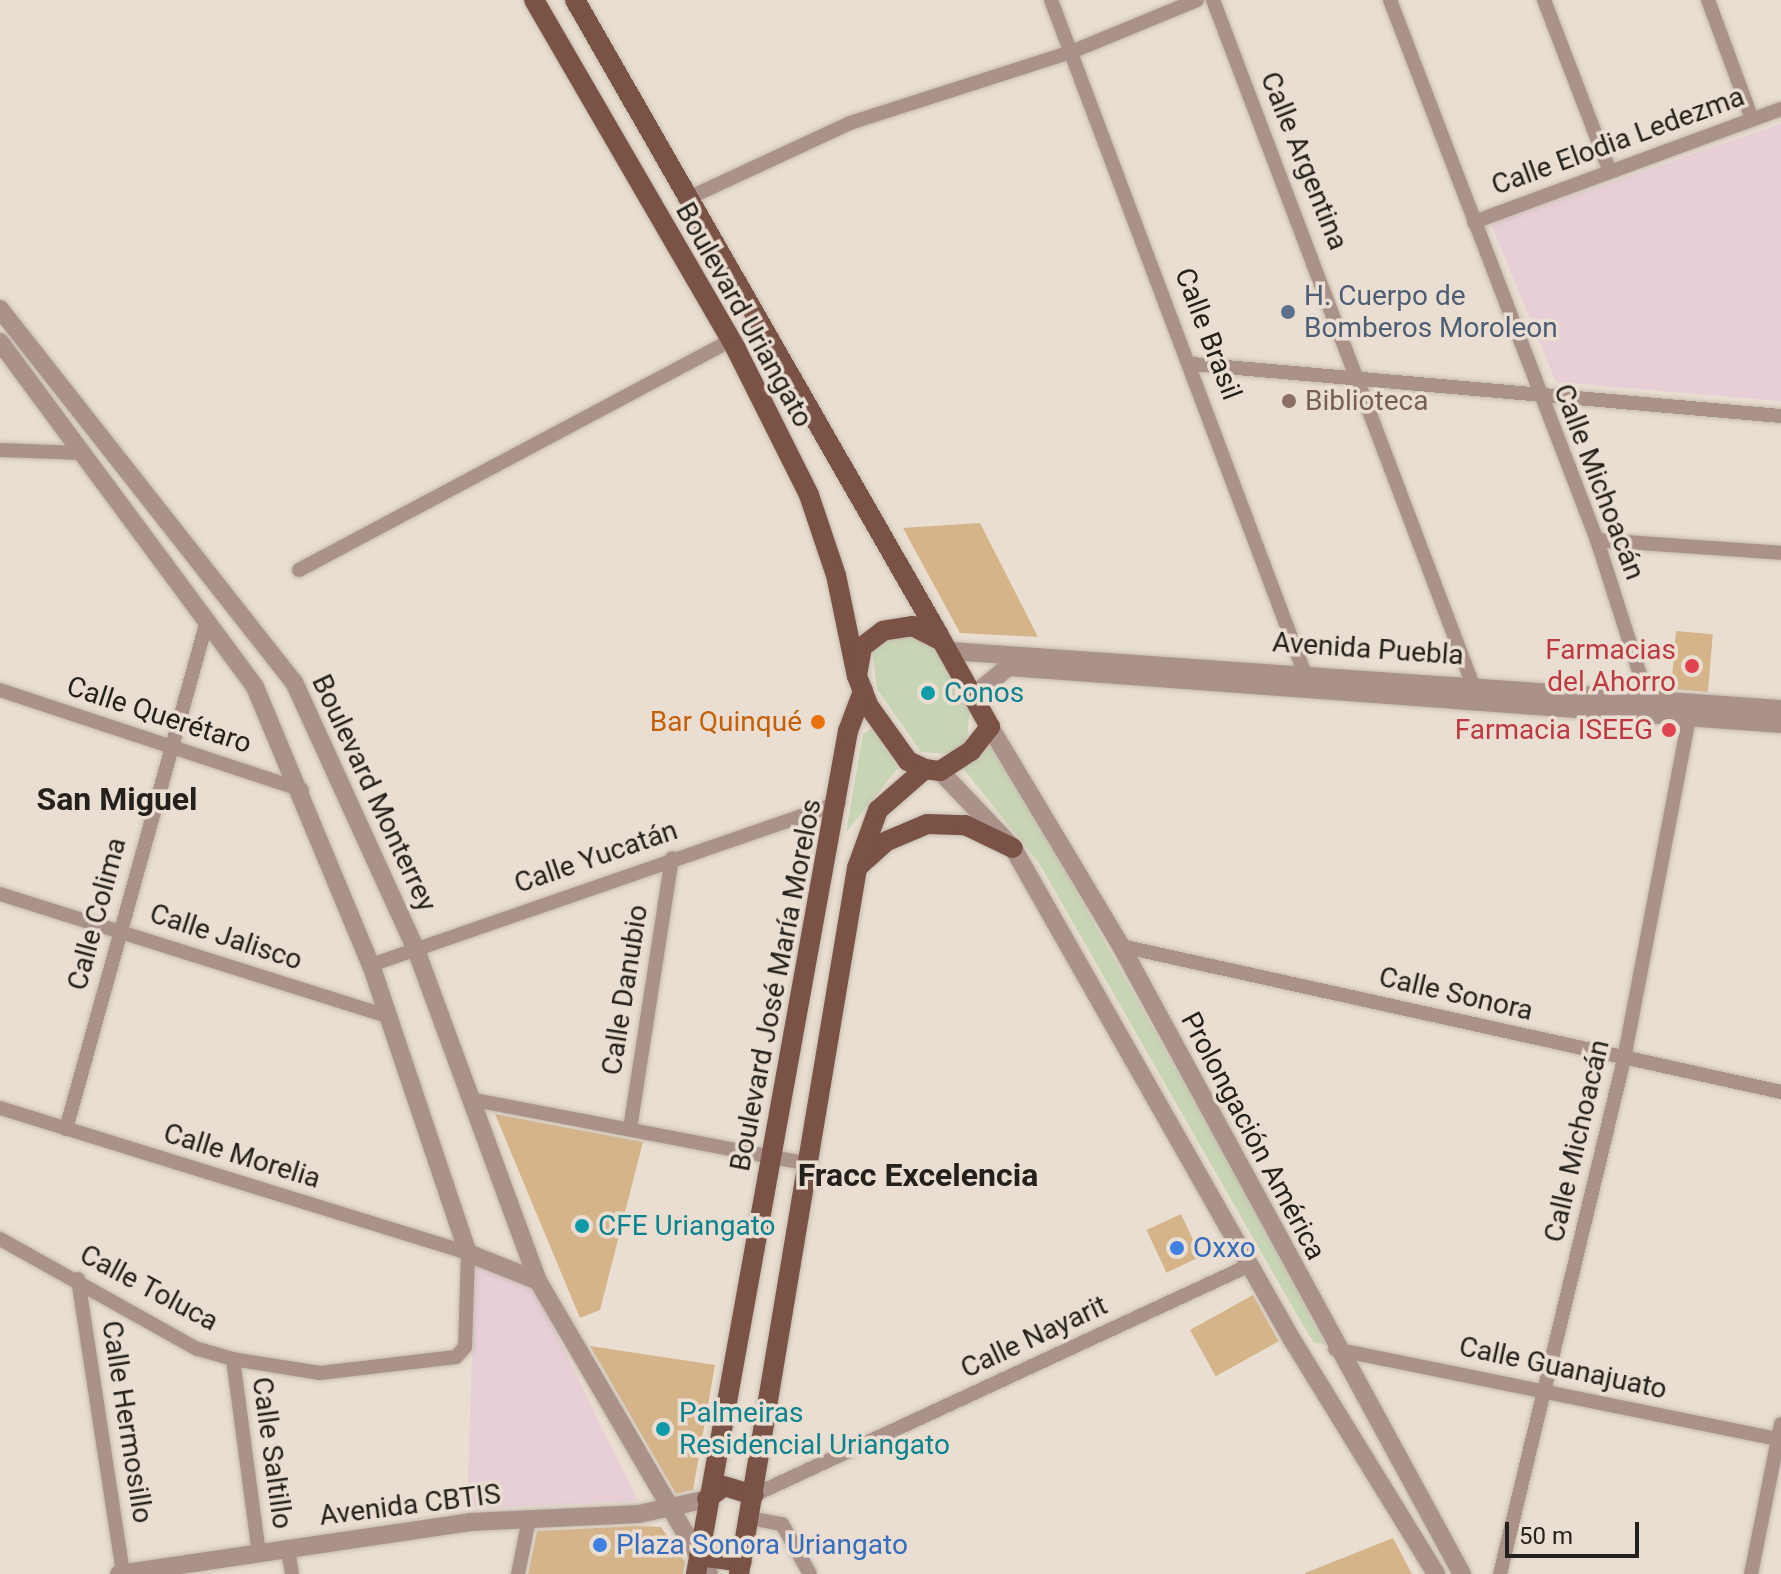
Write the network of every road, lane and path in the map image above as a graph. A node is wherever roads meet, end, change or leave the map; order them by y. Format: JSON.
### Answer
{"nodes":[{"id":1,"x":534,"y":0,"type":"edge"},
{"id":2,"x":575,"y":0,"type":"edge"},
{"id":3,"x":1051,"y":0,"type":"edge"},
{"id":4,"x":1197,"y":0,"type":"edge"},
{"id":5,"x":1213,"y":0,"type":"edge"},
{"id":6,"x":1390,"y":0,"type":"edge"},
{"id":7,"x":1544,"y":0,"type":"edge"},
{"id":8,"x":1708,"y":0,"type":"edge"},
{"id":9,"x":1071,"y":52,"type":"junction"},
{"id":10,"x":1781,"y":109,"type":"edge"},
{"id":11,"x":1752,"y":119,"type":"junction"},
{"id":12,"x":1610,"y":172,"type":"junction"},
{"id":13,"x":693,"y":196,"type":"junction"},
{"id":14,"x":1474,"y":222,"type":"junction"},
{"id":15,"x":0,"y":309,"type":"edge"},
{"id":16,"x":731,"y":340,"type":"junction"},
{"id":17,"x":0,"y":342,"type":"edge"},
{"id":18,"x":1192,"y":364,"type":"junction"},
{"id":19,"x":1361,"y":374,"type":"junction"},
{"id":20,"x":1538,"y":392,"type":"junction"},
{"id":21,"x":1781,"y":416,"type":"edge"},
{"id":22,"x":0,"y":450,"type":"edge"},
{"id":23,"x":82,"y":453,"type":"junction"},
{"id":24,"x":1597,"y":540,"type":"junction"},
{"id":25,"x":1781,"y":553,"type":"edge"},
{"id":26,"x":299,"y":570,"type":"dead end"},
{"id":27,"x":207,"y":621,"type":"junction"},
{"id":28,"x":946,"y":646,"type":"junction"},
{"id":29,"x":1307,"y":680,"type":"junction"},
{"id":30,"x":860,"y":684,"type":"junction"},
{"id":31,"x":0,"y":690,"type":"edge"},
{"id":32,"x":1476,"y":693,"type":"junction"},
{"id":33,"x":974,"y":695,"type":"junction"},
{"id":34,"x":1650,"y":705,"type":"junction"},
{"id":35,"x":1691,"y":709,"type":"junction"},
{"id":36,"x":1781,"y":709,"type":"edge"},
{"id":37,"x":1781,"y":724,"type":"edge"},
{"id":38,"x":990,"y":727,"type":"junction"},
{"id":39,"x":171,"y":746,"type":"junction"},
{"id":40,"x":932,"y":770,"type":"junction"},
{"id":41,"x":302,"y":790,"type":"junction"},
{"id":42,"x":840,"y":803,"type":"junction"},
{"id":43,"x":1013,"y":848,"type":"junction"},
{"id":44,"x":672,"y":858,"type":"junction"},
{"id":45,"x":857,"y":868,"type":"junction"},
{"id":46,"x":0,"y":894,"type":"edge"},
{"id":47,"x":119,"y":931,"type":"junction"},
{"id":48,"x":1121,"y":946,"type":"junction"},
{"id":49,"x":415,"y":947,"type":"junction"},
{"id":50,"x":371,"y":965,"type":"junction"},
{"id":51,"x":390,"y":1017,"type":"junction"},
{"id":52,"x":1624,"y":1059,"type":"junction"},
{"id":53,"x":1781,"y":1092,"type":"edge"},
{"id":54,"x":474,"y":1100,"type":"junction"},
{"id":55,"x":0,"y":1108,"type":"edge"},
{"id":56,"x":66,"y":1129,"type":"junction"},
{"id":57,"x":630,"y":1129,"type":"junction"},
{"id":58,"x":772,"y":1158,"type":"junction"},
{"id":59,"x":803,"y":1163,"type":"junction"},
{"id":60,"x":0,"y":1239,"type":"edge"},
{"id":61,"x":523,"y":1239,"type":"junction"},
{"id":62,"x":468,"y":1253,"type":"junction"},
{"id":63,"x":497,"y":1265,"type":"junction"},
{"id":64,"x":1250,"y":1265,"type":"junction"},
{"id":65,"x":78,"y":1279,"type":"junction"},
{"id":66,"x":538,"y":1281,"type":"junction"},
{"id":67,"x":1291,"y":1338,"type":"junction"},
{"id":68,"x":1335,"y":1349,"type":"junction"},
{"id":69,"x":233,"y":1359,"type":"junction"},
{"id":70,"x":1544,"y":1390,"type":"junction"},
{"id":71,"x":1781,"y":1424,"type":"edge"},
{"id":72,"x":1779,"y":1440,"type":"edge"},
{"id":73,"x":754,"y":1495,"type":"junction"},
{"id":74,"x":707,"y":1499,"type":"junction"},
{"id":75,"x":665,"y":1507,"type":"junction"},
{"id":76,"x":750,"y":1518,"type":"junction"},
{"id":77,"x":529,"y":1519,"type":"junction"},
{"id":78,"x":288,"y":1549,"type":"junction"},
{"id":79,"x":259,"y":1554,"type":"junction"},
{"id":80,"x":701,"y":1568,"type":"edge"},
{"id":81,"x":742,"y":1570,"type":"edge"},
{"id":82,"x":122,"y":1574,"type":"edge"},
{"id":83,"x":292,"y":1574,"type":"edge"},
{"id":84,"x":518,"y":1574,"type":"edge"},
{"id":85,"x":810,"y":1574,"type":"edge"},
{"id":86,"x":1436,"y":1574,"type":"edge"},
{"id":87,"x":1462,"y":1574,"type":"edge"},
{"id":88,"x":1500,"y":1574,"type":"edge"},
{"id":89,"x":1751,"y":1574,"type":"edge"}],
"edges":[{"from":1,"to":16,"type":"main road","name":"Boulevard Uriangato"},
{"from":2,"to":13,"type":"main road","name":"Boulevard Uriangato"},
{"from":3,"to":9,"type":"street","name":"Calle Brasil"},
{"from":4,"to":9,"type":"street"},
{"from":5,"to":19,"type":"street","name":"Calle Argentina"},
{"from":6,"to":14,"type":"street","name":"Calle Michoacán"},
{"from":7,"to":12,"type":"street"},
{"from":8,"to":11,"type":"street"},
{"from":9,"to":13,"type":"street"},
{"from":9,"to":18,"type":"street","name":"Calle Brasil"},
{"from":10,"to":11,"type":"street","name":"Calle Elodia Ledezma"},
{"from":11,"to":12,"type":"street","name":"Calle Elodia Ledezma"},
{"from":12,"to":14,"type":"street","name":"Calle Elodia Ledezma"},
{"from":13,"to":28,"type":"main road","name":"Boulevard Uriangato"},
{"from":14,"to":20,"type":"street","name":"Calle Michoacán"},
{"from":15,"to":49,"type":"street","name":"Boulevard Monterrey"},
{"from":16,"to":26,"type":"street"},
{"from":16,"to":30,"type":"main road","name":"Boulevard Uriangato"},
{"from":17,"to":23,"type":"street"},
{"from":18,"to":19,"type":"street"},
{"from":18,"to":29,"type":"street","name":"Calle Brasil"},
{"from":19,"to":20,"type":"street"},
{"from":19,"to":32,"type":"street","name":"Calle Argentina"},
{"from":20,"to":21,"type":"street"},
{"from":20,"to":24,"type":"street","name":"Calle Michoacán"},
{"from":22,"to":23,"type":"street"},
{"from":23,"to":27,"type":"street"},
{"from":24,"to":25,"type":"street"},
{"from":24,"to":34,"type":"street","name":"Calle Michoacán"},
{"from":27,"to":39,"type":"street","name":"Calle Colima"},
{"from":27,"to":41,"type":"street"},
{"from":28,"to":29,"type":"street","name":"Avenida Puebla"},
{"from":28,"to":30,"type":"main road"},
{"from":28,"to":33,"type":"main road"},
{"from":29,"to":32,"type":"street","name":"Avenida Puebla"},
{"from":29,"to":33,"type":"street","name":"Avenida Puebla"},
{"from":30,"to":40,"type":"main road"},
{"from":30,"to":42,"type":"main road","name":"Boulevard José María Morelos"},
{"from":31,"to":39,"type":"street","name":"Calle Querétaro"},
{"from":32,"to":34,"type":"street","name":"Avenida Puebla"},
{"from":33,"to":38,"type":"main road"},
{"from":34,"to":35,"type":"street","name":"Avenida Puebla"},
{"from":35,"to":36,"type":"street","name":"Avenida Puebla"},
{"from":35,"to":37,"type":"street","name":"Avenida Puebla"},
{"from":35,"to":52,"type":"street","name":"Calle Michoacán"},
{"from":38,"to":40,"type":"main road"},
{"from":38,"to":48,"type":"street","name":"Prolongación América"},
{"from":39,"to":41,"type":"street","name":"Calle Querétaro"},
{"from":39,"to":47,"type":"street","name":"Calle Colima"},
{"from":40,"to":43,"type":"street"},
{"from":40,"to":45,"type":"main road","name":"Boulevard José María Morelos"},
{"from":41,"to":50,"type":"street"},
{"from":42,"to":44,"type":"street","name":"Calle Yucatán"},
{"from":42,"to":58,"type":"main road","name":"Boulevard José María Morelos"},
{"from":43,"to":45,"type":"main road"},
{"from":43,"to":64,"type":"street"},
{"from":44,"to":49,"type":"street","name":"Calle Yucatán"},
{"from":44,"to":57,"type":"street","name":"Calle Danubio"},
{"from":45,"to":59,"type":"main road","name":"Boulevard José María Morelos"},
{"from":46,"to":47,"type":"street","name":"Calle Jalisco"},
{"from":47,"to":51,"type":"street","name":"Calle Jalisco"},
{"from":47,"to":56,"type":"street","name":"Calle Colima"},
{"from":48,"to":52,"type":"street","name":"Calle Sonora"},
{"from":48,"to":68,"type":"street","name":"Prolongación América"},
{"from":49,"to":50,"type":"street","name":"Calle Yucatán"},
{"from":49,"to":54,"type":"street","name":"Boulevard Monterrey"},
{"from":50,"to":51,"type":"street"},
{"from":51,"to":62,"type":"street"},
{"from":52,"to":53,"type":"street","name":"Calle Sonora"},
{"from":52,"to":70,"type":"street","name":"Calle Michoacán"},
{"from":54,"to":57,"type":"street"},
{"from":54,"to":61,"type":"street","name":"Boulevard Monterrey"},
{"from":55,"to":56,"type":"street","name":"Calle Morelia"},
{"from":56,"to":62,"type":"street","name":"Calle Morelia"},
{"from":57,"to":58,"type":"street"},
{"from":58,"to":59,"type":"street"},
{"from":58,"to":74,"type":"main road","name":"Boulevard José María Morelos"},
{"from":59,"to":73,"type":"main road","name":"Boulevard José María Morelos"},
{"from":60,"to":65,"type":"street","name":"Calle Toluca"},
{"from":61,"to":63,"type":"street"},
{"from":61,"to":66,"type":"street","name":"Boulevard Monterrey"},
{"from":62,"to":63,"type":"street"},
{"from":62,"to":69,"type":"street","name":"Calle Toluca"},
{"from":63,"to":66,"type":"street"},
{"from":64,"to":67,"type":"street"},
{"from":64,"to":73,"type":"street","name":"Calle Nayarit"},
{"from":65,"to":69,"type":"street","name":"Calle Toluca"},
{"from":65,"to":82,"type":"street","name":"Calle Hermosillo"},
{"from":66,"to":75,"type":"street","name":"Boulevard Monterrey"},
{"from":67,"to":68,"type":"street"},
{"from":67,"to":86,"type":"street"},
{"from":68,"to":70,"type":"street","name":"Calle Guanajuato"},
{"from":68,"to":87,"type":"street","name":"Prolongación América"},
{"from":69,"to":79,"type":"street","name":"Calle Saltillo"},
{"from":70,"to":72,"type":"street","name":"Calle Guanajuato"},
{"from":70,"to":88,"type":"street","name":"Calle Michoacán"},
{"from":71,"to":72,"type":"street"},
{"from":72,"to":89,"type":"street"},
{"from":73,"to":74,"type":"main road"},
{"from":73,"to":76,"type":"main road","name":"Boulevard José María Morelos"},
{"from":74,"to":75,"type":"street","name":"Avenida CBTIS"},
{"from":74,"to":80,"type":"main road","name":"Boulevard José María Morelos"},
{"from":75,"to":77,"type":"street","name":"Avenida CBTIS"},
{"from":75,"to":80,"type":"street","name":"Boulevard Monterrey"},
{"from":76,"to":81,"type":"main road","name":"Boulevard José María Morelos"},
{"from":76,"to":85,"type":"street"},
{"from":77,"to":78,"type":"street","name":"Avenida CBTIS"},
{"from":77,"to":84,"type":"street"},
{"from":78,"to":79,"type":"street","name":"Avenida CBTIS"},
{"from":78,"to":83,"type":"street"},
{"from":79,"to":82,"type":"street","name":"Avenida CBTIS"},
{"from":80,"to":81,"type":"main road"}]}
